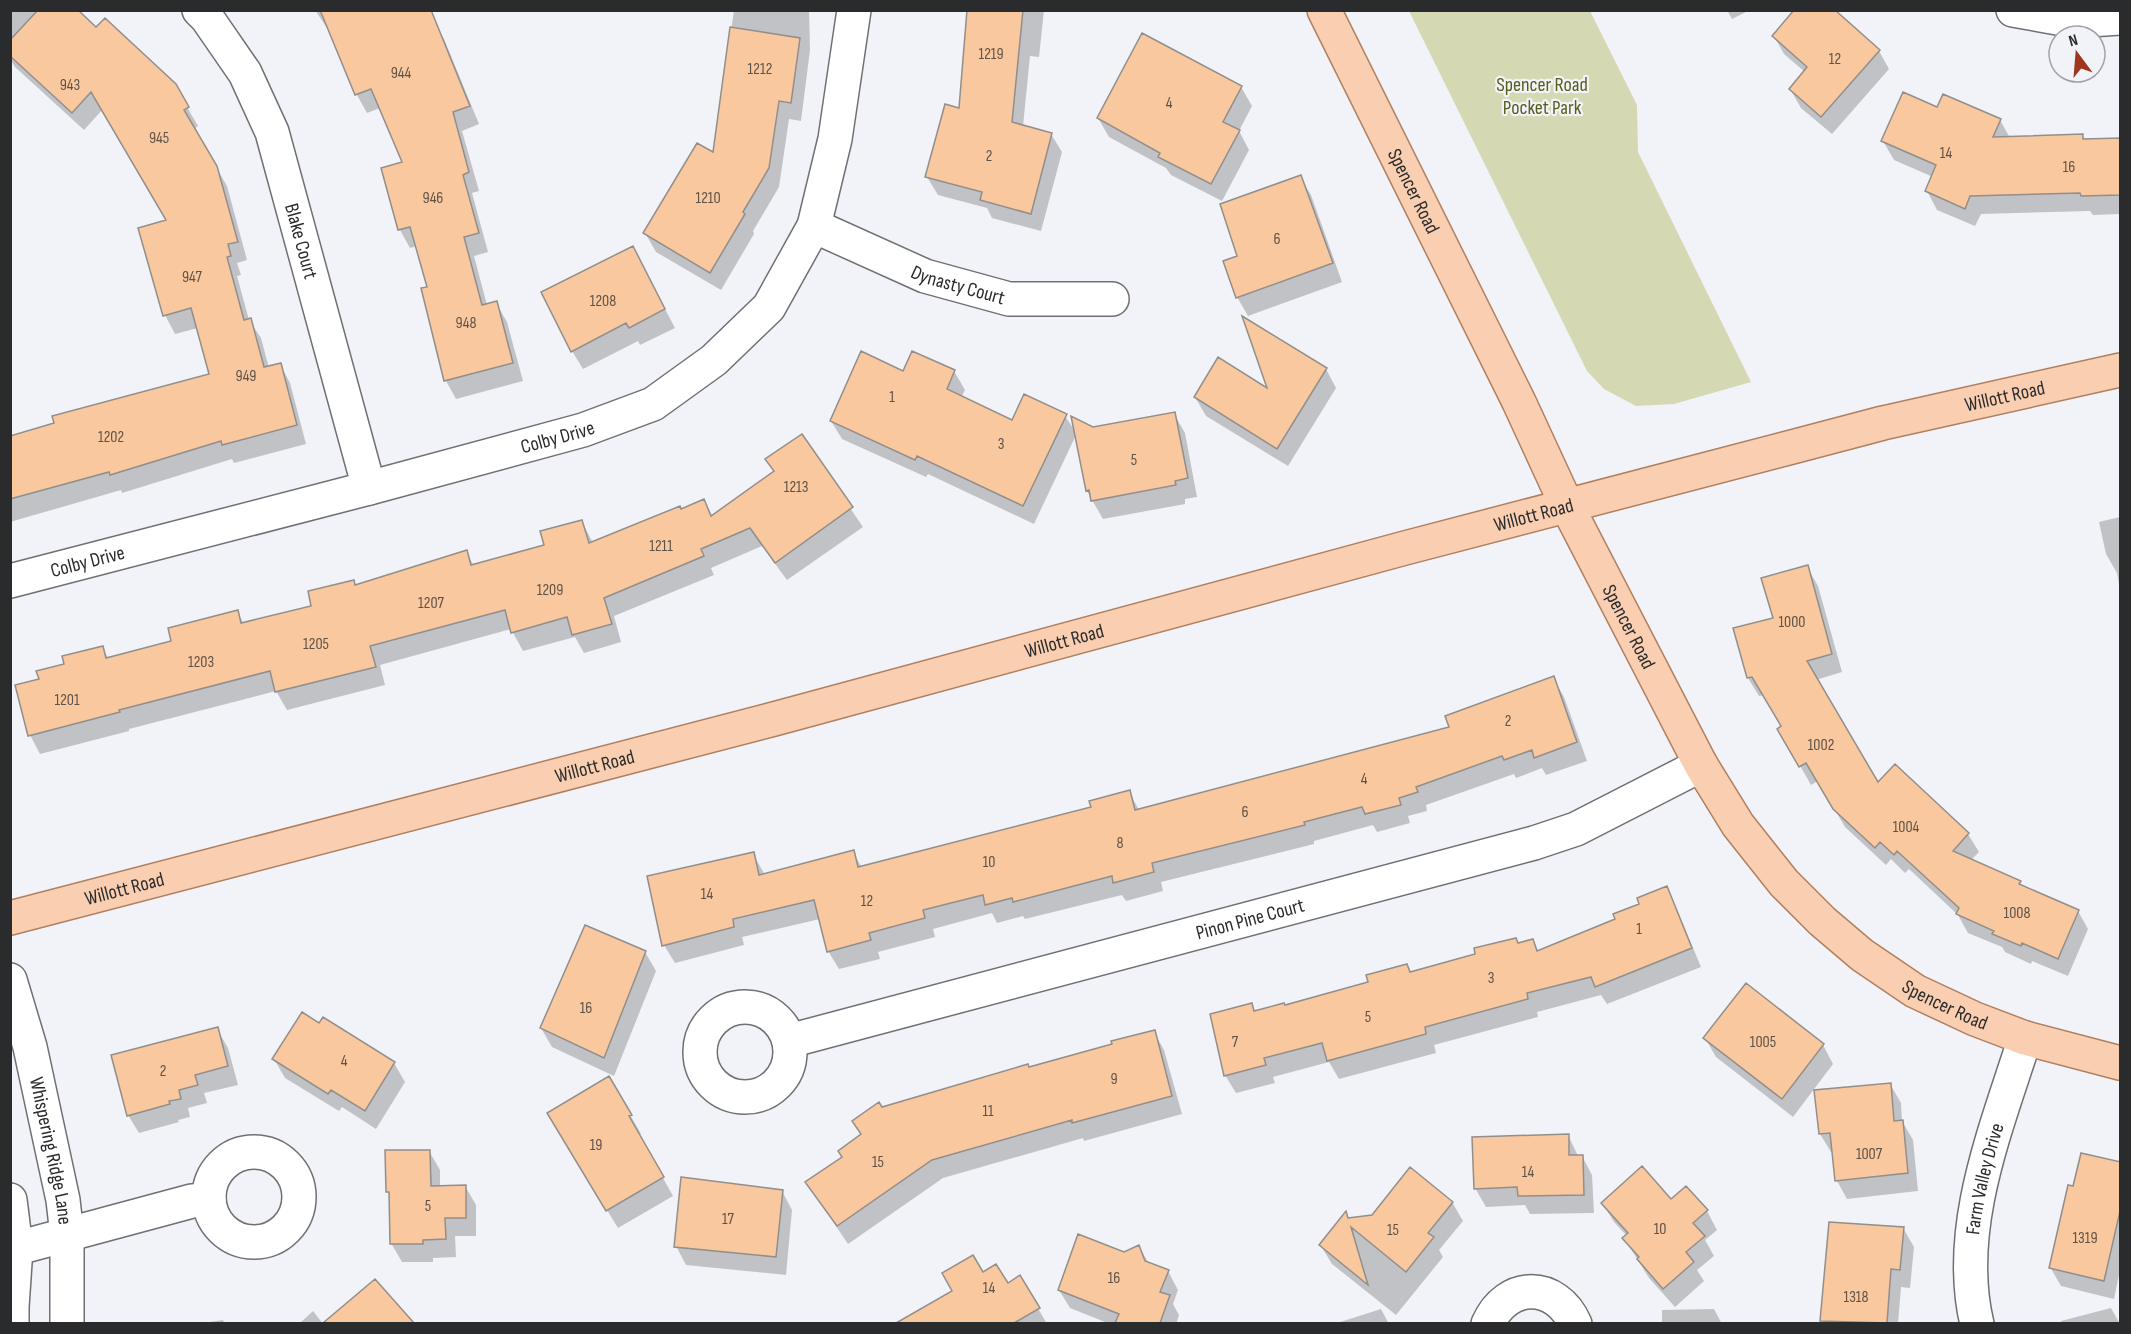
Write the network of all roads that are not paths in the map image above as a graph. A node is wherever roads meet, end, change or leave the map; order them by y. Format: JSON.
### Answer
{"nodes":[{"id":1,"x":199,"y":10,"type":"edge"},
{"id":2,"x":854,"y":10,"type":"edge"},
{"id":3,"x":1324,"y":10,"type":"edge"},
{"id":4,"x":2013,"y":10,"type":"edge"},
{"id":5,"x":2121,"y":18,"type":"edge"},
{"id":6,"x":814,"y":226,"type":"junction"},
{"id":7,"x":1112,"y":299,"type":"dead end"},
{"id":8,"x":2121,"y":370,"type":"edge"},
{"id":9,"x":369,"y":488,"type":"junction"},
{"id":10,"x":1567,"y":506,"type":"junction"},
{"id":11,"x":10,"y":581,"type":"edge"},
{"id":12,"x":1701,"y":765,"type":"junction"},
{"id":13,"x":10,"y":918,"type":"edge"},
{"id":14,"x":10,"y":980,"type":"edge"},
{"id":15,"x":2025,"y":1038,"type":"junction"},
{"id":16,"x":789,"y":1041,"type":"dead end"},
{"id":17,"x":2121,"y":1063,"type":"edge"},
{"id":18,"x":10,"y":1200,"type":"edge"},
{"id":19,"x":209,"y":1200,"type":"dead end"},
{"id":20,"x":68,"y":1235,"type":"junction"},
{"id":21,"x":13,"y":1249,"type":"edge"},
{"id":22,"x":12,"y":1323,"type":"edge"},
{"id":23,"x":67,"y":1323,"type":"edge"},
{"id":24,"x":1488,"y":1323,"type":"edge"},
{"id":25,"x":1575,"y":1323,"type":"edge"},
{"id":26,"x":1977,"y":1323,"type":"edge"}],
"edges":[{"from":1,"to":9,"type":"street","name":"Blake Court"},
{"from":2,"to":6,"type":"street","name":"Colby Drive"},
{"from":3,"to":10,"type":"main road","name":"Spencer Road"},
{"from":4,"to":5,"type":"street"},
{"from":6,"to":7,"type":"street","name":"Dynasty Court"},
{"from":6,"to":9,"type":"street","name":"Colby Drive"},
{"from":8,"to":10,"type":"main road","name":"Willott Road"},
{"from":9,"to":11,"type":"street","name":"Colby Drive"},
{"from":10,"to":12,"type":"main road","name":"Spencer Road"},
{"from":10,"to":13,"type":"main road","name":"Willott Road"},
{"from":12,"to":15,"type":"main road","name":"Spencer Road"},
{"from":12,"to":16,"type":"street","name":"Pinon Pine Court"},
{"from":14,"to":20,"type":"street","name":"Whispering Ridge Lane"},
{"from":15,"to":17,"type":"main road","name":"Spencer Road"},
{"from":15,"to":26,"type":"street","name":"Farm Valley Drive"},
{"from":18,"to":21,"type":"street"},
{"from":19,"to":20,"type":"street"},
{"from":20,"to":21,"type":"street"},
{"from":20,"to":23,"type":"street","name":"Whispering Ridge Lane"},
{"from":21,"to":22,"type":"street"},
{"from":24,"to":25,"type":"street"}]}
